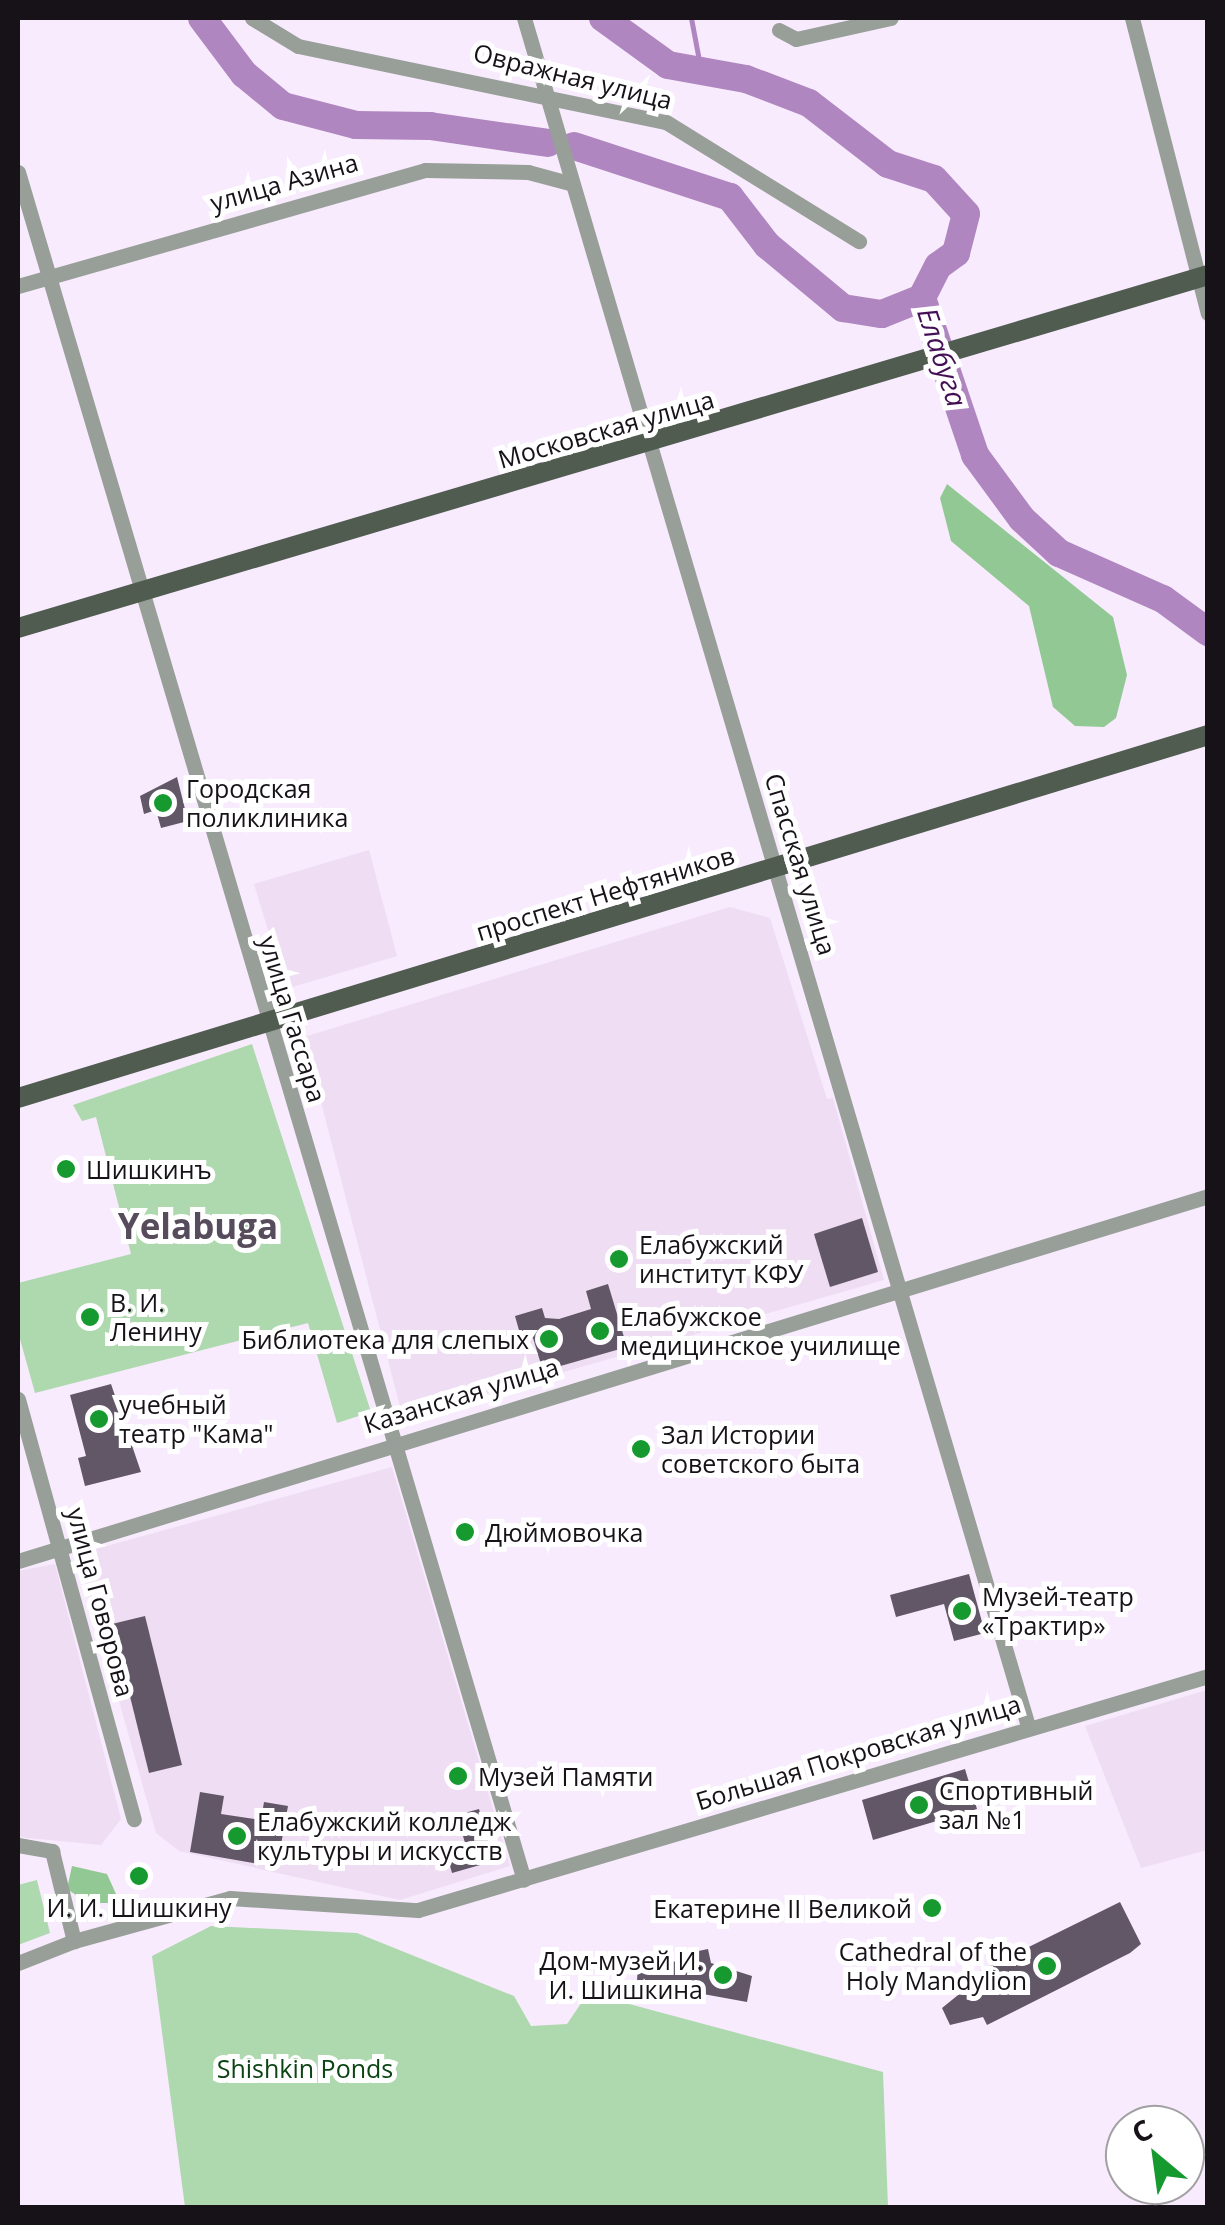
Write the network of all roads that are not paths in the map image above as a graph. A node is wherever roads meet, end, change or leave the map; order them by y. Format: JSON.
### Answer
{"nodes":[{"id":1,"x":252,"y":18,"type":"edge"},
{"id":2,"x":524,"y":18,"type":"edge"},
{"id":3,"x":890,"y":18,"type":"edge"},
{"id":4,"x":1132,"y":18,"type":"edge"},
{"id":5,"x":779,"y":30,"type":"dead end"},
{"id":6,"x":548,"y":92,"type":"junction"},
{"id":7,"x":18,"y":172,"type":"edge"},
{"id":8,"x":570,"y":184,"type":"junction"},
{"id":9,"x":859,"y":241,"type":"dead end"},
{"id":10,"x":51,"y":276,"type":"junction"},
{"id":11,"x":1203,"y":277,"type":"edge"},
{"id":12,"x":18,"y":286,"type":"edge"},
{"id":13,"x":1208,"y":313,"type":"edge"},
{"id":14,"x":651,"y":442,"type":"junction"},
{"id":15,"x":141,"y":592,"type":"junction"},
{"id":16,"x":18,"y":628,"type":"edge"},
{"id":17,"x":1208,"y":735,"type":"edge"},
{"id":18,"x":776,"y":866,"type":"junction"},
{"id":19,"x":267,"y":1024,"type":"junction"},
{"id":20,"x":18,"y":1098,"type":"edge"},
{"id":21,"x":1208,"y":1196,"type":"edge"},
{"id":22,"x":903,"y":1289,"type":"junction"},
{"id":23,"x":18,"y":1400,"type":"edge"},
{"id":24,"x":393,"y":1441,"type":"junction"},
{"id":25,"x":61,"y":1549,"type":"junction"},
{"id":26,"x":18,"y":1561,"type":"edge"},
{"id":27,"x":1208,"y":1676,"type":"edge"},
{"id":28,"x":1028,"y":1726,"type":"junction"},
{"id":29,"x":134,"y":1819,"type":"dead end"},
{"id":30,"x":18,"y":1846,"type":"edge"},
{"id":31,"x":524,"y":1880,"type":"junction"},
{"id":32,"x":74,"y":1941,"type":"junction"},
{"id":33,"x":18,"y":1963,"type":"edge"}],
"edges":[{"from":1,"to":6,"type":"street","name":"Овражная улица"},
{"from":2,"to":6,"type":"street","name":"Спасская улица"},
{"from":3,"to":5,"type":"street"},
{"from":4,"to":11,"type":"street"},
{"from":6,"to":8,"type":"street","name":"Спасская улица"},
{"from":6,"to":9,"type":"street","name":"Овражная улица"},
{"from":7,"to":10,"type":"street","name":"улица Гассара"},
{"from":8,"to":10,"type":"street","name":"улица Азина"},
{"from":8,"to":14,"type":"street","name":"Спасская улица"},
{"from":10,"to":12,"type":"street","name":"улица Азина"},
{"from":10,"to":15,"type":"street","name":"улица Гассара"},
{"from":11,"to":13,"type":"street"},
{"from":11,"to":14,"type":"main road","name":"Московская улица"},
{"from":14,"to":15,"type":"main road","name":"Московская улица"},
{"from":14,"to":18,"type":"street","name":"Спасская улица"},
{"from":15,"to":16,"type":"main road","name":"Московская улица"},
{"from":15,"to":19,"type":"street","name":"улица Гассара"},
{"from":17,"to":18,"type":"main road","name":"проспект Нефтяников"},
{"from":18,"to":19,"type":"main road","name":"проспект Нефтяников"},
{"from":18,"to":22,"type":"street","name":"Спасская улица"},
{"from":19,"to":20,"type":"main road","name":"проспект Нефтяников"},
{"from":19,"to":24,"type":"street","name":"улица Гассара"},
{"from":21,"to":22,"type":"street","name":"Казанская улица"},
{"from":22,"to":24,"type":"street","name":"Казанская улица"},
{"from":22,"to":28,"type":"street","name":"Спасская улица"},
{"from":23,"to":25,"type":"street","name":"улица Говорова"},
{"from":24,"to":25,"type":"street","name":"Казанская улица"},
{"from":24,"to":31,"type":"street","name":"улица Гассара"},
{"from":25,"to":26,"type":"street","name":"Казанская улица"},
{"from":25,"to":29,"type":"street","name":"улица Говорова"},
{"from":27,"to":28,"type":"street","name":"Большая Покровская улица"},
{"from":28,"to":31,"type":"street","name":"Большая Покровская улица"},
{"from":30,"to":32,"type":"street"},
{"from":31,"to":32,"type":"street","name":"Большая Покровская улица"},
{"from":32,"to":33,"type":"street","name":"Большая Покровская улица"}]}
